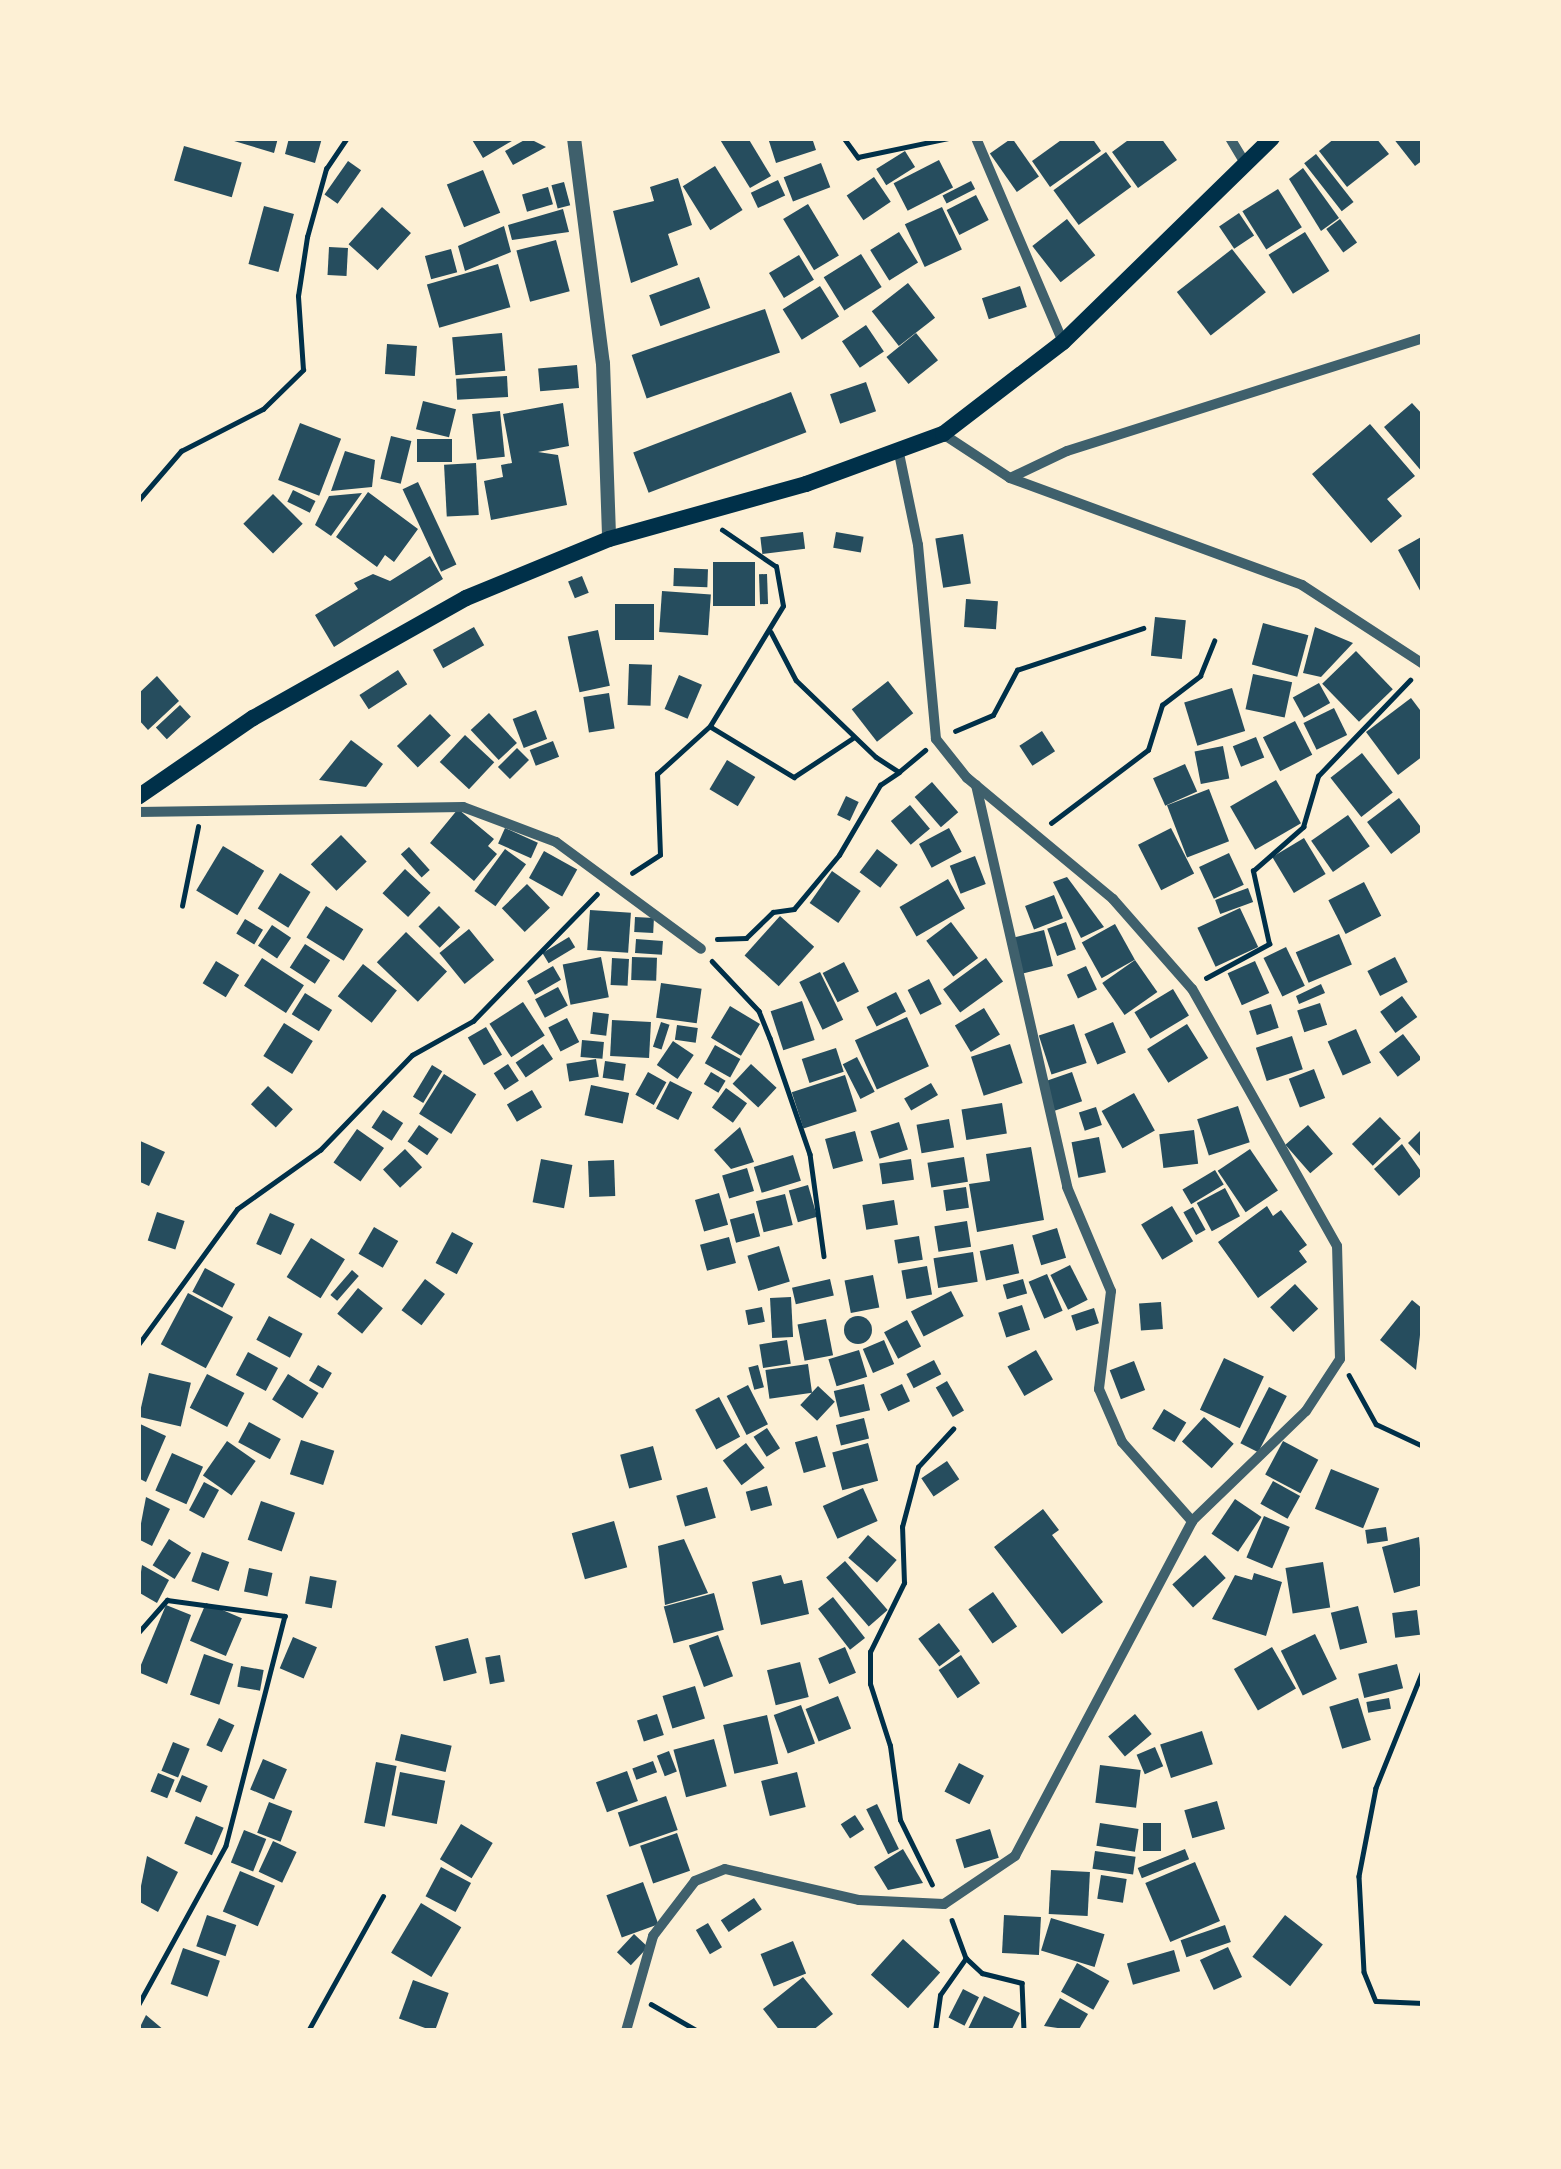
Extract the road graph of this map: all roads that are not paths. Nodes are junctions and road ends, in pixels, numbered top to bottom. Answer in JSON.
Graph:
{"nodes":[{"id":1,"x":574,"y":138,"type":"edge"},
{"id":2,"x":976,"y":138,"type":"edge"},
{"id":3,"x":1230,"y":138,"type":"edge"},
{"id":4,"x":1272,"y":138,"type":"edge"},
{"id":5,"x":1245,"y":163,"type":"junction"},
{"id":6,"x":1423,"y":338,"type":"edge"},
{"id":7,"x":1063,"y":342,"type":"junction"},
{"id":8,"x":943,"y":434,"type":"junction"},
{"id":9,"x":899,"y":453,"type":"junction"},
{"id":10,"x":1010,"y":478,"type":"junction"},
{"id":11,"x":610,"y":539,"type":"junction"},
{"id":12,"x":1423,"y":666,"type":"edge"},
{"id":13,"x":975,"y":782,"type":"junction"},
{"id":14,"x":138,"y":797,"type":"edge"},
{"id":15,"x":138,"y":812,"type":"edge"},
{"id":16,"x":700,"y":950,"type":"road end"},
{"id":17,"x":1192,"y":1521,"type":"junction"},
{"id":18,"x":626,"y":2031,"type":"edge"}],
"edges":[{"from":1,"to":11,"type":"street"},
{"from":2,"to":7,"type":"street"},
{"from":3,"to":5,"type":"street"},
{"from":4,"to":5,"type":"main road"},
{"from":5,"to":7,"type":"main road"},
{"from":6,"to":10,"type":"street"},
{"from":7,"to":8,"type":"main road"},
{"from":8,"to":9,"type":"main road"},
{"from":8,"to":10,"type":"street"},
{"from":9,"to":11,"type":"main road"},
{"from":9,"to":13,"type":"street"},
{"from":10,"to":12,"type":"street"},
{"from":11,"to":14,"type":"main road"},
{"from":13,"to":17,"type":"street"},
{"from":13,"to":17,"type":"street"},
{"from":15,"to":16,"type":"street"},
{"from":17,"to":18,"type":"street"}]}
